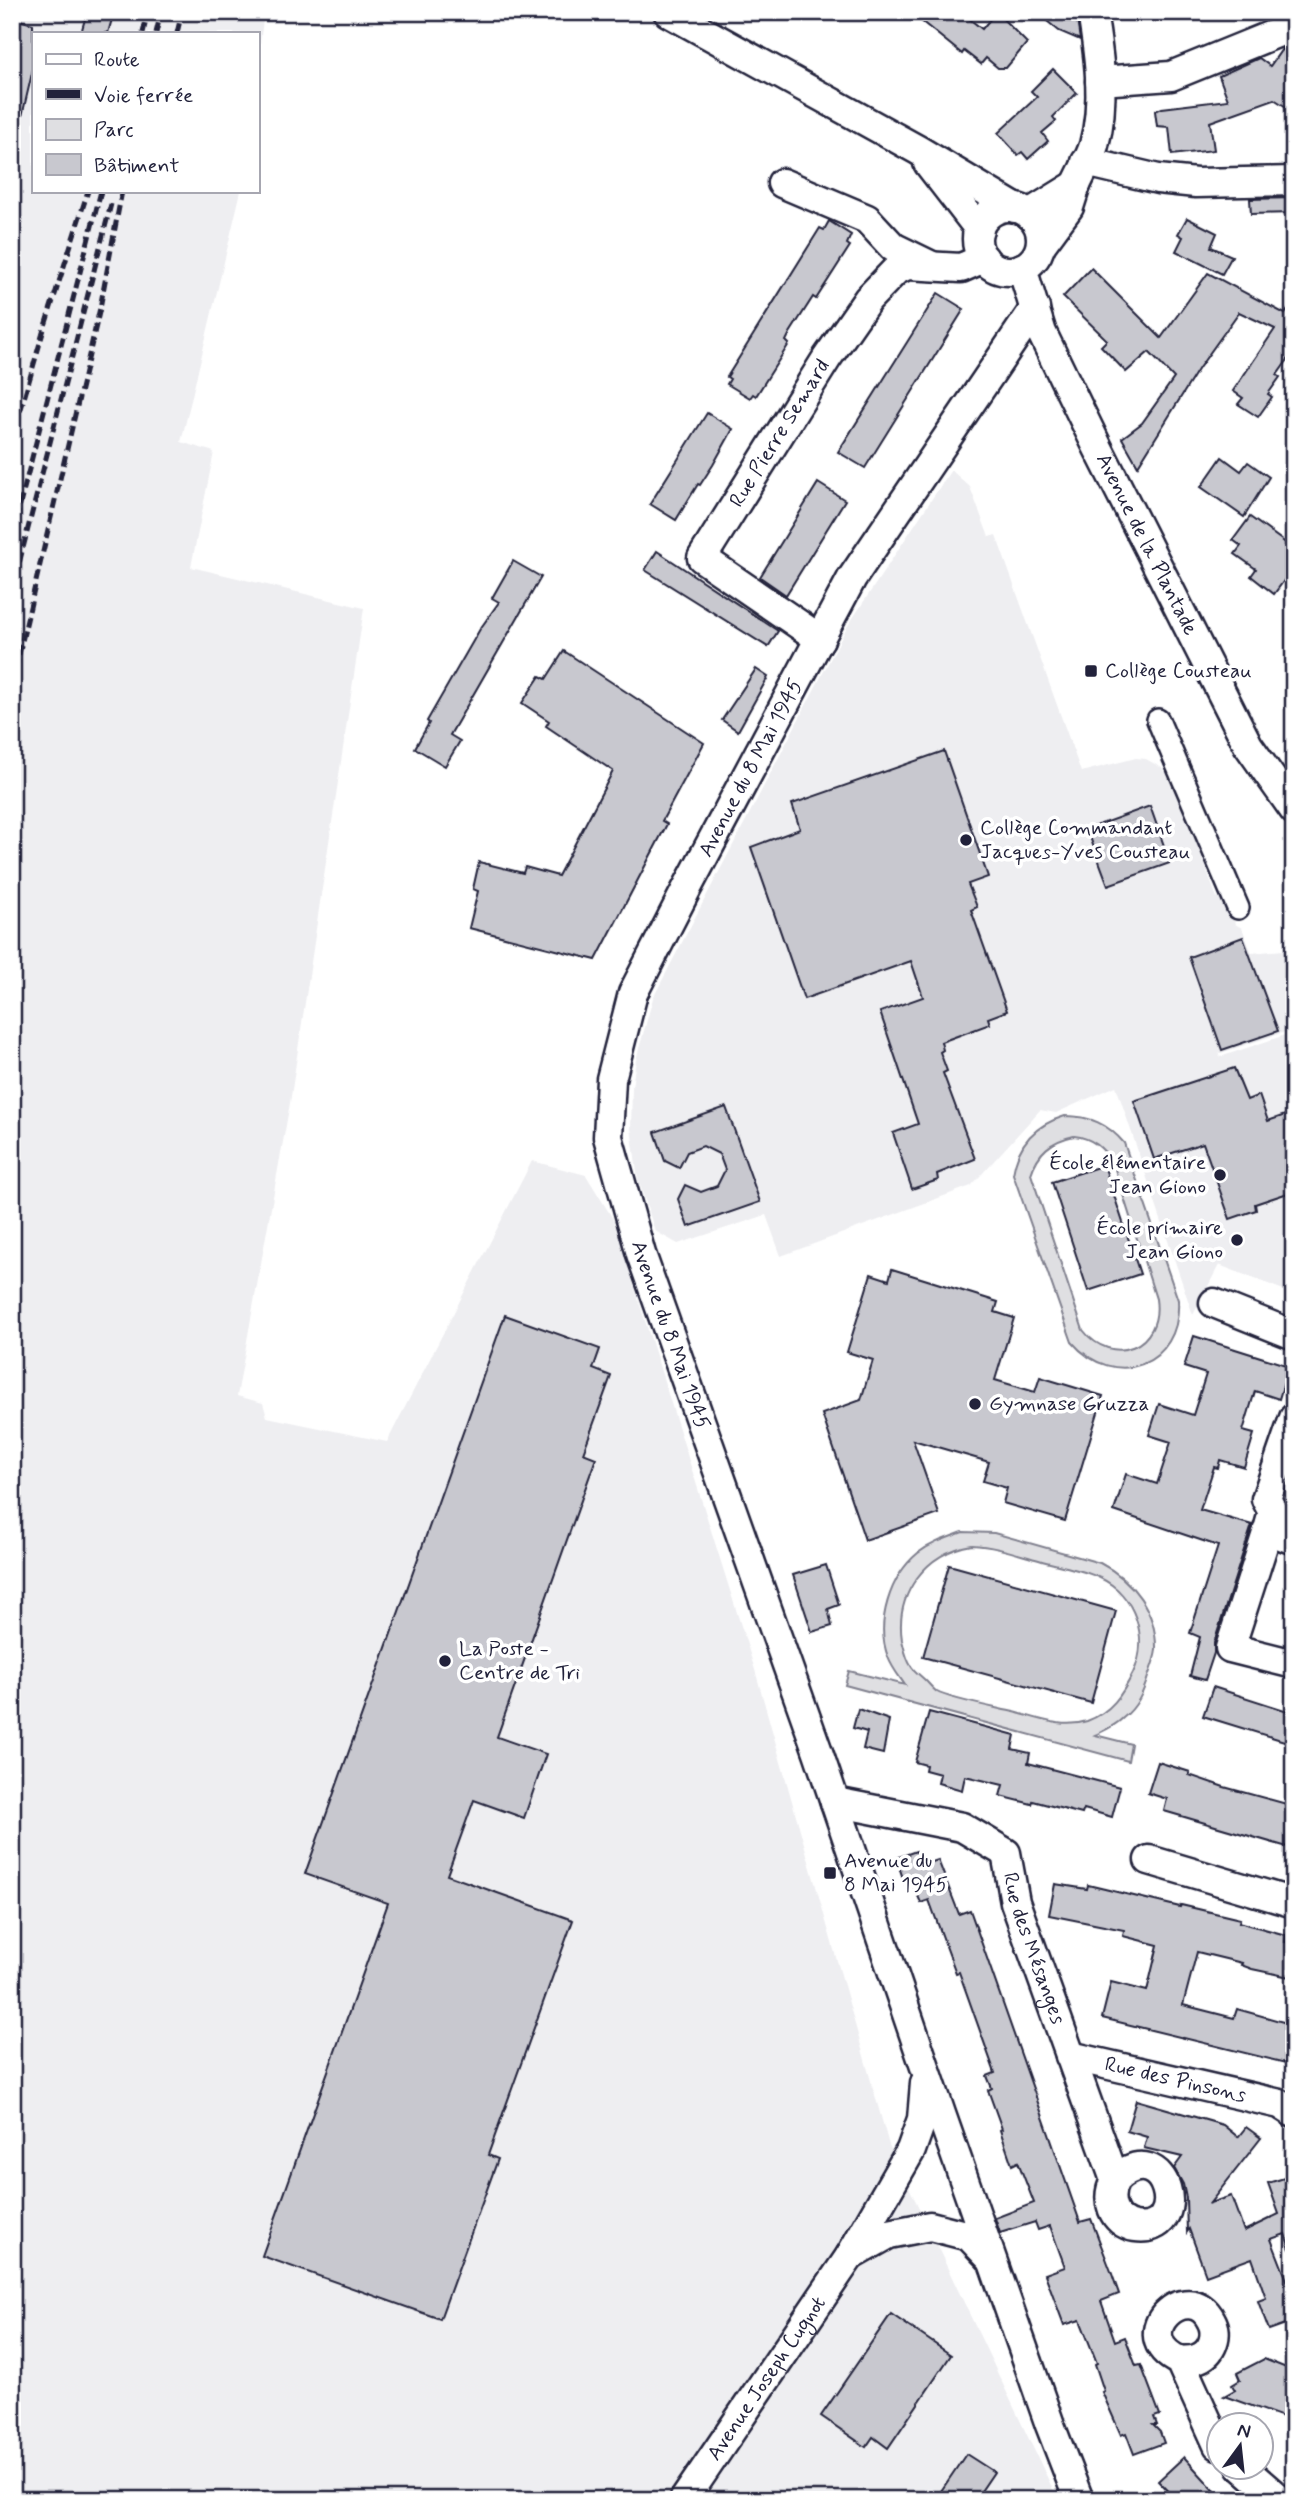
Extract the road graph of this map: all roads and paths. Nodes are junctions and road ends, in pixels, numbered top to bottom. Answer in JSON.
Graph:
{"nodes":[{"id":1,"x":668,"y":12,"type":"edge"},
{"id":2,"x":1092,"y":12,"type":"edge"},
{"id":3,"x":1294,"y":26,"type":"edge"},
{"id":4,"x":1099,"y":67,"type":"junction"},
{"id":5,"x":918,"y":150,"type":"junction"},
{"id":6,"x":1081,"y":174,"type":"junction"},
{"id":7,"x":1294,"y":181,"type":"edge"},
{"id":8,"x":782,"y":183,"type":"dead end"},
{"id":9,"x":1022,"y":211,"type":"junction"},
{"id":10,"x":979,"y":229,"type":"junction"},
{"id":11,"x":1041,"y":245,"type":"junction"},
{"id":12,"x":984,"y":258,"type":"junction"},
{"id":13,"x":930,"y":265,"type":"junction"},
{"id":14,"x":1022,"y":268,"type":"junction"},
{"id":15,"x":1035,"y":308,"type":"junction"},
{"id":16,"x":820,"y":639,"type":"junction"},
{"id":17,"x":1158,"y":720,"type":"dead end"},
{"id":18,"x":1294,"y":810,"type":"edge"},
{"id":19,"x":1238,"y":908,"type":"dead end"},
{"id":20,"x":1214,"y":1303,"type":"dead end"},
{"id":21,"x":1294,"y":1335,"type":"edge"},
{"id":22,"x":1294,"y":1418,"type":"edge"},
{"id":23,"x":1268,"y":1530,"type":"junction"},
{"id":24,"x":1294,"y":1540,"type":"edge"},
{"id":25,"x":1294,"y":1664,"type":"edge"},
{"id":26,"x":835,"y":1802,"type":"junction"},
{"id":27,"x":1149,"y":1860,"type":"dead end"},
{"id":28,"x":1294,"y":1903,"type":"edge"},
{"id":29,"x":1070,"y":2056,"type":"junction"},
{"id":30,"x":926,"y":2070,"type":"junction"},
{"id":31,"x":1289,"y":2108,"type":"edge"},
{"id":32,"x":1115,"y":2180,"type":"dead end"},
{"id":33,"x":850,"y":2256,"type":"junction"},
{"id":34,"x":992,"y":2259,"type":"junction"},
{"id":35,"x":1180,"y":2361,"type":"dead end"},
{"id":36,"x":1204,"y":2413,"type":"edge"},
{"id":37,"x":1257,"y":2480,"type":"edge"},
{"id":38,"x":1294,"y":2484,"type":"edge"},
{"id":39,"x":684,"y":2500,"type":"edge"},
{"id":40,"x":1079,"y":2500,"type":"edge"},
{"id":41,"x":1280,"y":2500,"type":"edge"},
{"id":42,"x":1288,"y":2500,"type":"edge"}],
"edges":[{"from":1,"to":5,"type":"street"},
{"from":2,"to":4,"type":"street"},
{"from":3,"to":4,"type":"street"},
{"from":4,"to":6,"type":"street"},
{"from":5,"to":9,"type":"street"},
{"from":5,"to":10,"type":"street"},
{"from":6,"to":7,"type":"street"},
{"from":6,"to":9,"type":"street"},
{"from":6,"to":11,"type":"street"},
{"from":8,"to":13,"type":"street"},
{"from":9,"to":10,"type":"street"},
{"from":9,"to":11,"type":"street"},
{"from":10,"to":12,"type":"street"},
{"from":11,"to":14,"type":"street"},
{"from":12,"to":13,"type":"street","name":"Rue Pierre Semard"},
{"from":12,"to":14,"type":"street"},
{"from":13,"to":16,"type":"street","name":"Rue Pierre Semard"},
{"from":14,"to":15,"type":"street","name":"Avenue de la Plantade"},
{"from":15,"to":16,"type":"street","name":"Avenue du 8 Mai 1945"},
{"from":15,"to":18,"type":"street","name":"Avenue de la Plantade"},
{"from":16,"to":26,"type":"street","name":"Avenue du 8 Mai 1945"},
{"from":17,"to":19,"type":"street"},
{"from":20,"to":21,"type":"street"},
{"from":22,"to":23,"type":"street"},
{"from":23,"to":24,"type":"street"},
{"from":23,"to":25,"type":"street"},
{"from":26,"to":29,"type":"street","name":"Rue des Mésanges"},
{"from":26,"to":30,"type":"street","name":"Avenue du 8 Mai 1945"},
{"from":27,"to":28,"type":"street"},
{"from":29,"to":31,"type":"street","name":"Rue des Pinsons"},
{"from":29,"to":32,"type":"street","name":"Rue des Mésanges"},
{"from":30,"to":33,"type":"street","name":"Avenue Joseph Cugnot"},
{"from":30,"to":34,"type":"street","name":"Avenue du 8 Mai 1945"},
{"from":33,"to":34,"type":"street","name":"Avenue Joseph Cugnot"},
{"from":33,"to":39,"type":"street","name":"Avenue Joseph Cugnot"},
{"from":34,"to":40,"type":"street","name":"Avenue du 8 Mai 1945"},
{"from":35,"to":36,"type":"street"},
{"from":37,"to":41,"type":"street"},
{"from":38,"to":42,"type":"street"}]}
